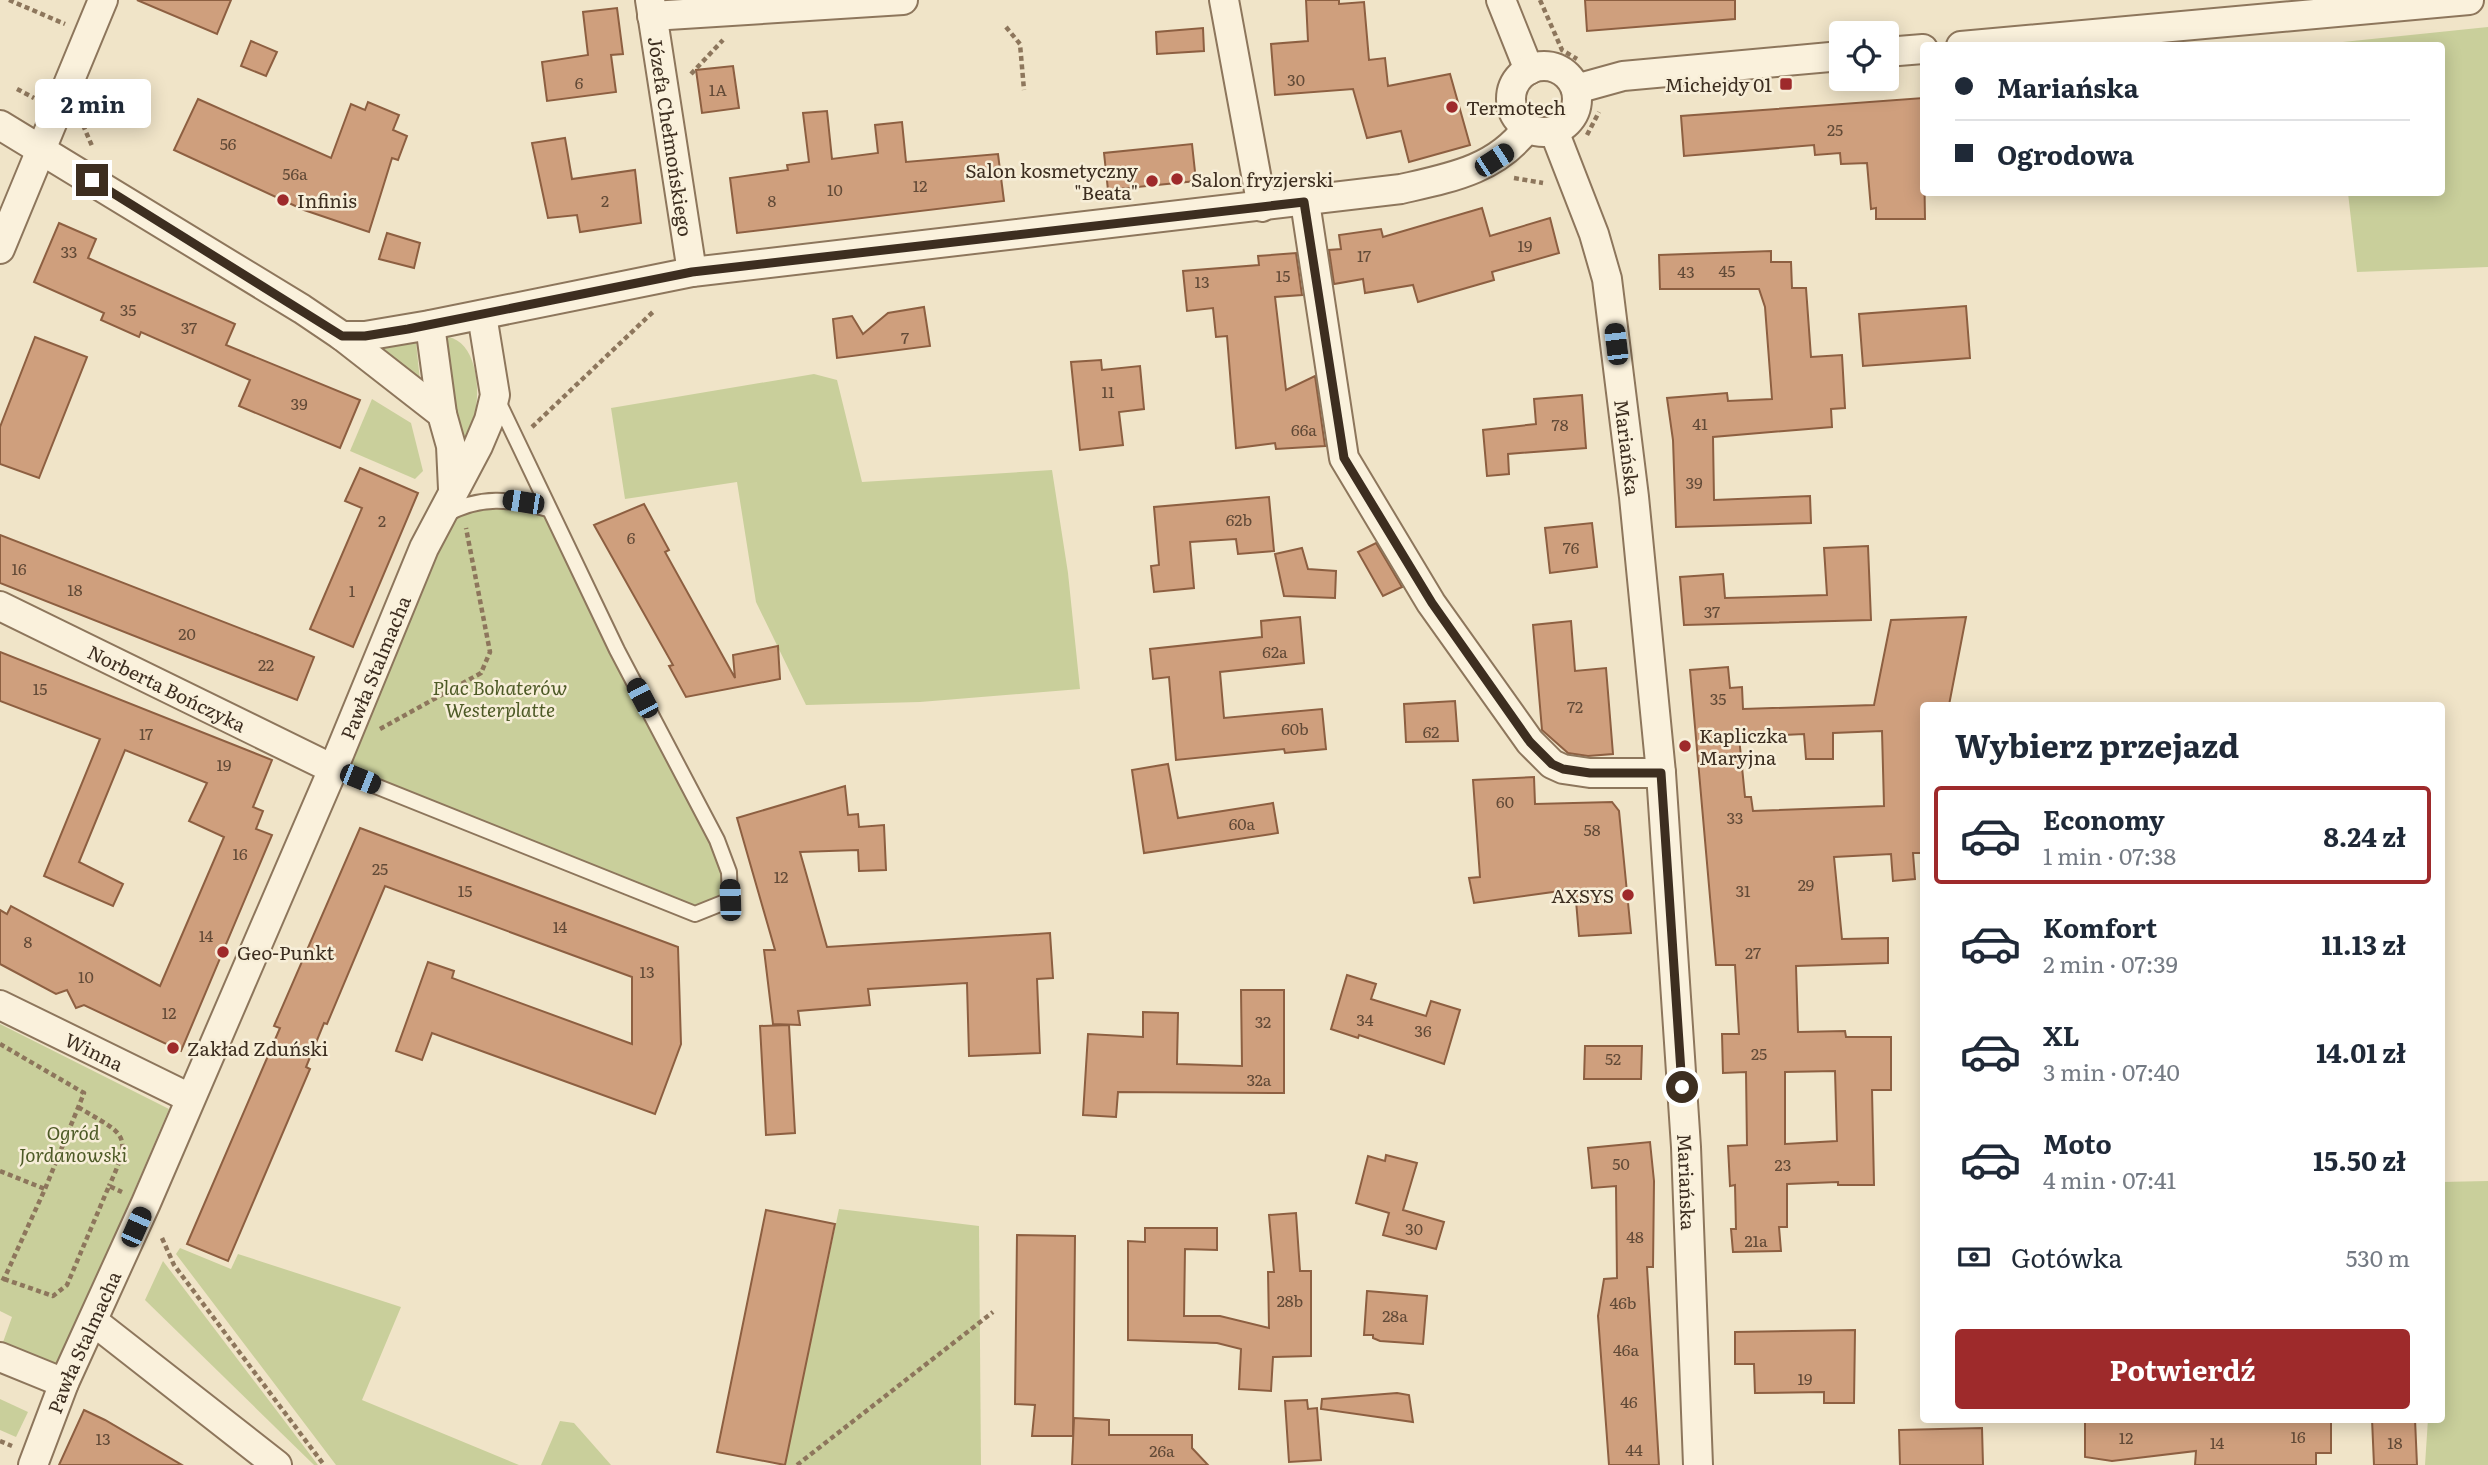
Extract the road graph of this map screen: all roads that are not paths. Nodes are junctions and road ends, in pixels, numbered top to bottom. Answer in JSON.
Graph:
{"nodes":[{"id":1,"x":103,"y":0,"type":"edge"},
{"id":2,"x":903,"y":0,"type":"edge"},
{"id":3,"x":1224,"y":0,"type":"edge"},
{"id":4,"x":1500,"y":0,"type":"edge"},
{"id":5,"x":2469,"y":0,"type":"edge"},
{"id":6,"x":794,"y":3,"type":"edge"},
{"id":7,"x":651,"y":8,"type":"edge"},
{"id":8,"x":2005,"y":42,"type":"edge"},
{"id":9,"x":1920,"y":49,"type":"edge"},
{"id":10,"x":1899,"y":51,"type":"edge"},
{"id":11,"x":1829,"y":57,"type":"edge"},
{"id":12,"x":1529,"y":70,"type":"junction"},
{"id":13,"x":1579,"y":75,"type":"junction"},
{"id":14,"x":0,"y":125,"type":"edge"},
{"id":15,"x":1541,"y":130,"type":"junction"},
{"id":16,"x":42,"y":150,"type":"junction"},
{"id":17,"x":1304,"y":202,"type":"junction"},
{"id":18,"x":1262,"y":207,"type":"junction"},
{"id":19,"x":0,"y":249,"type":"edge"},
{"id":20,"x":692,"y":272,"type":"junction"},
{"id":21,"x":482,"y":315,"type":"junction"},
{"id":22,"x":430,"y":325,"type":"junction"},
{"id":23,"x":342,"y":336,"type":"junction"},
{"id":24,"x":495,"y":394,"type":"junction"},
{"id":25,"x":442,"y":414,"type":"junction"},
{"id":26,"x":453,"y":489,"type":"junction"},
{"id":27,"x":548,"y":509,"type":"junction"},
{"id":28,"x":436,"y":521,"type":"junction"},
{"id":29,"x":0,"y":606,"type":"edge"},
{"id":30,"x":333,"y":769,"type":"junction"},
{"id":31,"x":1661,"y":773,"type":"junction"},
{"id":32,"x":0,"y":1005,"type":"edge"},
{"id":33,"x":190,"y":1098,"type":"junction"},
{"id":34,"x":93,"y":1321,"type":"junction"},
{"id":35,"x":0,"y":1357,"type":"edge"},
{"id":36,"x":64,"y":1384,"type":"junction"},
{"id":37,"x":33,"y":1465,"type":"edge"},
{"id":38,"x":276,"y":1465,"type":"edge"},
{"id":39,"x":1698,"y":1465,"type":"edge"}],
"edges":[{"from":1,"to":16,"type":"street"},
{"from":2,"to":6,"type":"street"},
{"from":3,"to":18,"type":"street"},
{"from":4,"to":12,"type":"street"},
{"from":5,"to":8,"type":"street"},
{"from":6,"to":7,"type":"street"},
{"from":7,"to":20,"type":"street","name":"Józefa Chełmońskiego"},
{"from":9,"to":10,"type":"street"},
{"from":11,"to":13,"type":"street"},
{"from":12,"to":13,"type":"street"},
{"from":12,"to":15,"type":"street"},
{"from":13,"to":15,"type":"street"},
{"from":14,"to":16,"type":"street"},
{"from":15,"to":17,"type":"street"},
{"from":15,"to":31,"type":"street","name":"Mariańska"},
{"from":16,"to":19,"type":"street"},
{"from":16,"to":23,"type":"street"},
{"from":17,"to":18,"type":"street"},
{"from":17,"to":31,"type":"street"},
{"from":18,"to":20,"type":"street"},
{"from":20,"to":21,"type":"street"},
{"from":21,"to":22,"type":"street"},
{"from":21,"to":24,"type":"street","name":"Pawła Stalmacha"},
{"from":22,"to":23,"type":"street"},
{"from":22,"to":25,"type":"street"},
{"from":23,"to":25,"type":"street"},
{"from":24,"to":26,"type":"street","name":"Pawła Stalmacha"},
{"from":24,"to":27,"type":"lane"},
{"from":25,"to":26,"type":"street"},
{"from":26,"to":28,"type":"street","name":"Pawła Stalmacha"},
{"from":27,"to":28,"type":"lane"},
{"from":27,"to":30,"type":"lane"},
{"from":28,"to":30,"type":"street","name":"Pawła Stalmacha"},
{"from":29,"to":30,"type":"street","name":"Norberta Bończyka"},
{"from":30,"to":33,"type":"street","name":"Pawła Stalmacha"},
{"from":31,"to":39,"type":"street","name":"Mariańska"},
{"from":32,"to":33,"type":"street","name":"Winna"},
{"from":33,"to":34,"type":"street","name":"Pawła Stalmacha"},
{"from":34,"to":36,"type":"street","name":"Pawła Stalmacha"},
{"from":34,"to":38,"type":"street"},
{"from":35,"to":36,"type":"street"},
{"from":36,"to":37,"type":"street","name":"Pawła Stalmacha"}]}
